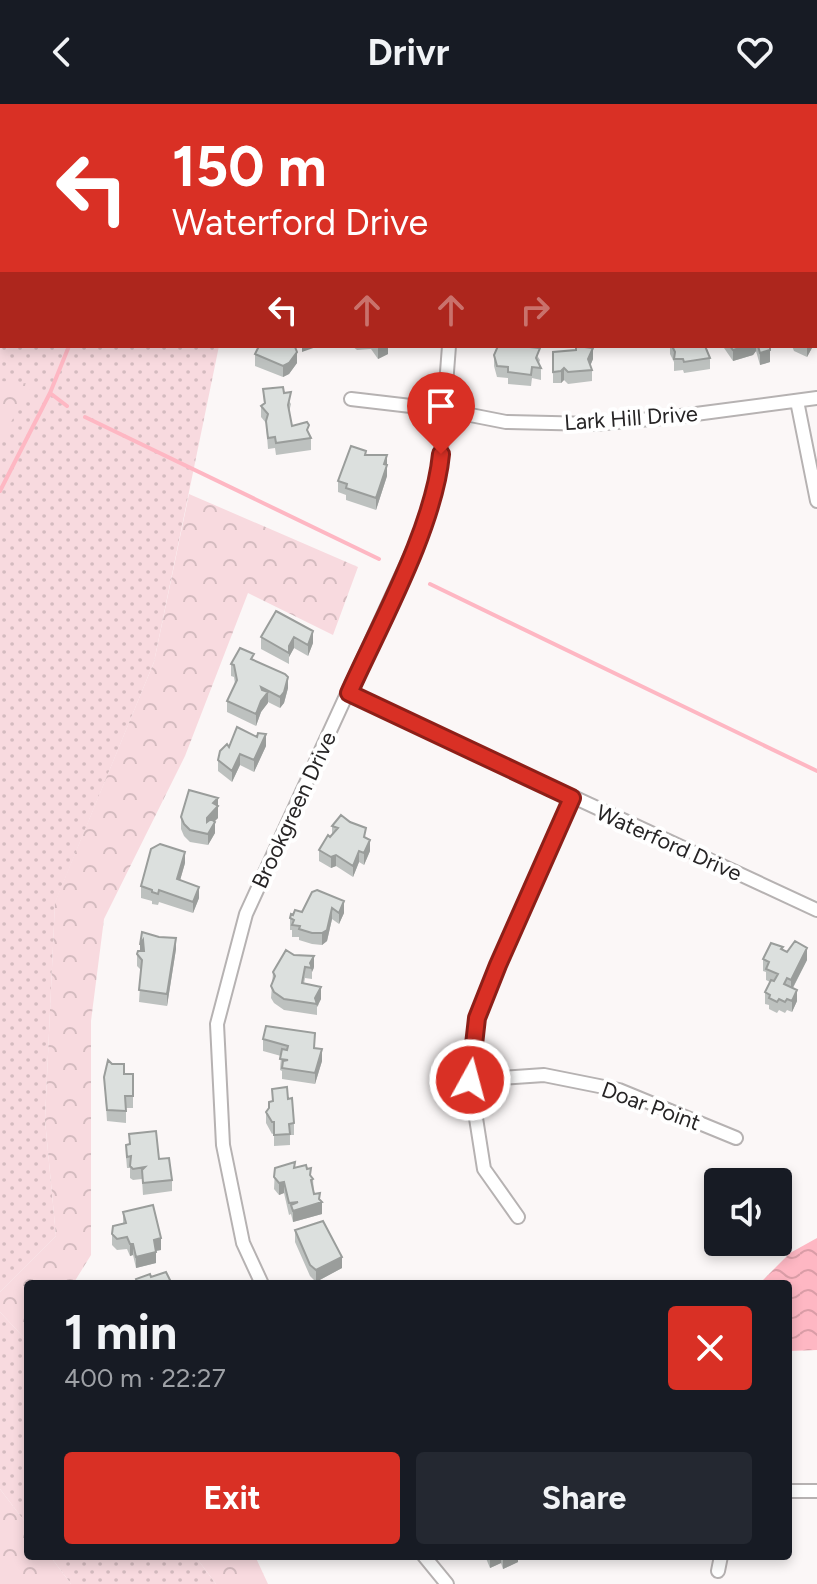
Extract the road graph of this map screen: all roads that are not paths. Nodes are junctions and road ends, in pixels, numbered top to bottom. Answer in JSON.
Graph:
{"nodes":[{"id":1,"x":449,"y":348,"type":"edge"},
{"id":2,"x":817,"y":398,"type":"edge"},
{"id":3,"x":351,"y":399,"type":"dead end"},
{"id":4,"x":797,"y":401,"type":"junction"},
{"id":5,"x":445,"y":410,"type":"junction"},
{"id":6,"x":817,"y":501,"type":"edge"},
{"id":7,"x":349,"y":693,"type":"junction"},
{"id":8,"x":572,"y":798,"type":"junction"},
{"id":9,"x":817,"y":910,"type":"edge"},
{"id":10,"x":470,"y":1080,"type":"junction"},
{"id":11,"x":736,"y":1138,"type":"dead end"},
{"id":12,"x":518,"y":1217,"type":"dead end"},
{"id":13,"x":260,"y":1280,"type":"edge"},
{"id":14,"x":792,"y":1491,"type":"edge"},
{"id":15,"x":817,"y":1491,"type":"edge"},
{"id":16,"x":427,"y":1560,"type":"edge"},
{"id":17,"x":720,"y":1560,"type":"edge"},
{"id":18,"x":718,"y":1571,"type":"dead end"},
{"id":19,"x":447,"y":1584,"type":"edge"}],
"edges":[{"from":1,"to":5,"type":"street","name":"Brookgreen Drive"},
{"from":2,"to":4,"type":"street","name":"Lark Hill Drive"},
{"from":3,"to":5,"type":"street","name":"Lark Hill Drive"},
{"from":4,"to":5,"type":"street","name":"Lark Hill Drive"},
{"from":4,"to":6,"type":"street"},
{"from":5,"to":7,"type":"street","name":"Brookgreen Drive"},
{"from":7,"to":8,"type":"street","name":"Waterford Drive"},
{"from":7,"to":13,"type":"street","name":"Brookgreen Drive"},
{"from":8,"to":9,"type":"street","name":"Waterford Drive"},
{"from":8,"to":10,"type":"street"},
{"from":10,"to":11,"type":"street","name":"Doar Point"},
{"from":10,"to":12,"type":"street"},
{"from":14,"to":15,"type":"street"},
{"from":16,"to":19,"type":"street"},
{"from":17,"to":18,"type":"street"}]}
